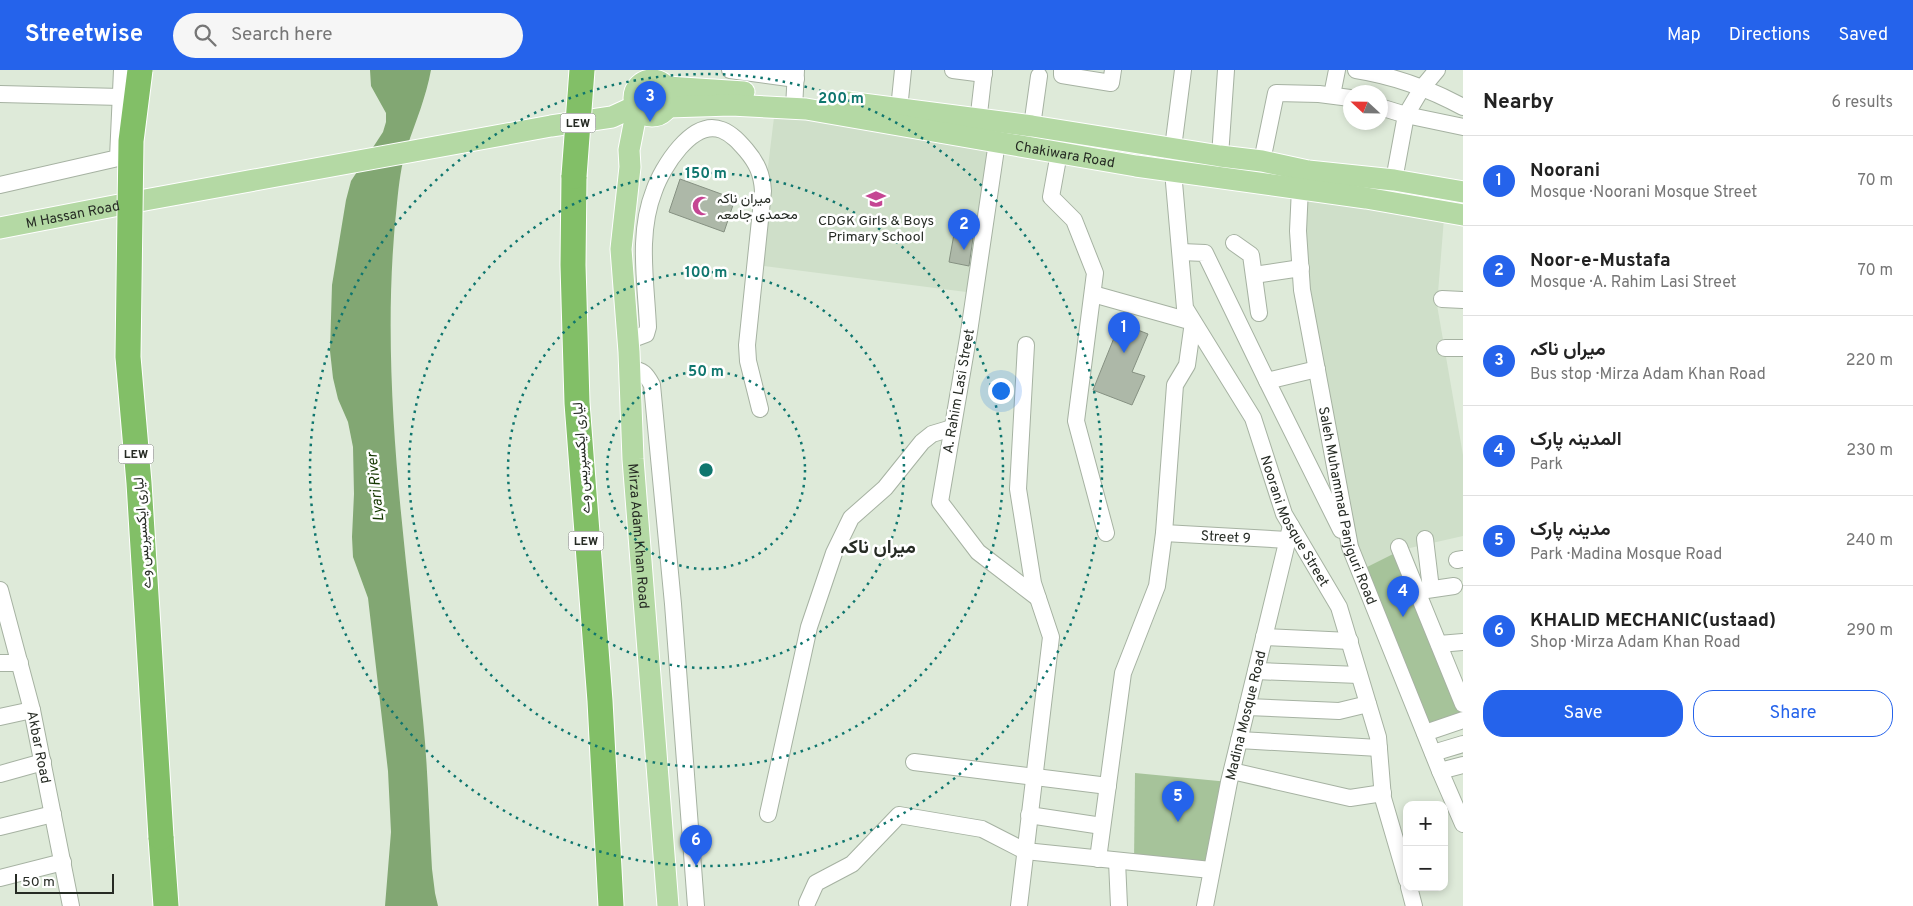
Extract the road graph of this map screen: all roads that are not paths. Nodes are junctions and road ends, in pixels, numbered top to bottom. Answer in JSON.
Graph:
{"nodes":[{"id":1,"x":122,"y":70,"type":"edge"},
{"id":2,"x":140,"y":70,"type":"edge"},
{"id":3,"x":582,"y":70,"type":"edge"},
{"id":4,"x":730,"y":70,"type":"edge"},
{"id":5,"x":903,"y":70,"type":"edge"},
{"id":6,"x":953,"y":70,"type":"edge"},
{"id":7,"x":958,"y":70,"type":"edge"},
{"id":8,"x":1062,"y":70,"type":"edge"},
{"id":9,"x":1113,"y":70,"type":"edge"},
{"id":10,"x":1183,"y":70,"type":"edge"},
{"id":11,"x":1226,"y":70,"type":"edge"},
{"id":12,"x":1336,"y":70,"type":"edge"},
{"id":13,"x":1356,"y":70,"type":"edge"},
{"id":14,"x":1437,"y":70,"type":"edge"},
{"id":15,"x":984,"y":72,"type":"edge"},
{"id":16,"x":1039,"y":76,"type":"dead end"},
{"id":17,"x":639,"y":77,"type":"edge"},
{"id":18,"x":795,"y":88,"type":"edge"},
{"id":19,"x":1422,"y":88,"type":"junction"},
{"id":20,"x":0,"y":94,"type":"edge"},
{"id":21,"x":1332,"y":95,"type":"junction"},
{"id":22,"x":121,"y":97,"type":"junction"},
{"id":23,"x":1343,"y":97,"type":"edge"},
{"id":24,"x":665,"y":103,"type":"junction"},
{"id":25,"x":1463,"y":107,"type":"edge"},
{"id":26,"x":637,"y":108,"type":"junction"},
{"id":27,"x":1388,"y":109,"type":"edge"},
{"id":28,"x":1406,"y":115,"type":"junction"},
{"id":29,"x":898,"y":116,"type":"junction"},
{"id":30,"x":1032,"y":126,"type":"junction"},
{"id":31,"x":1463,"y":127,"type":"edge"},
{"id":32,"x":978,"y":128,"type":"junction"},
{"id":33,"x":997,"y":142,"type":"junction"},
{"id":34,"x":1173,"y":148,"type":"junction"},
{"id":35,"x":1059,"y":153,"type":"junction"},
{"id":36,"x":1220,"y":156,"type":"junction"},
{"id":37,"x":1262,"y":161,"type":"junction"},
{"id":38,"x":630,"y":167,"type":"junction"},
{"id":39,"x":1173,"y":171,"type":"junction"},
{"id":40,"x":1301,"y":179,"type":"junction"},
{"id":41,"x":1394,"y":180,"type":"junction"},
{"id":42,"x":0,"y":185,"type":"edge"},
{"id":43,"x":1463,"y":192,"type":"edge"},
{"id":44,"x":1463,"y":215,"type":"edge"},
{"id":45,"x":0,"y":228,"type":"edge"},
{"id":46,"x":1234,"y":243,"type":"dead end"},
{"id":47,"x":1181,"y":252,"type":"junction"},
{"id":48,"x":1301,"y":268,"type":"junction"},
{"id":49,"x":1254,"y":275,"type":"junction"},
{"id":50,"x":1092,"y":294,"type":"junction"},
{"id":51,"x":1442,"y":299,"type":"dead end"},
{"id":52,"x":1463,"y":300,"type":"edge"},
{"id":53,"x":1259,"y":313,"type":"dead end"},
{"id":54,"x":1193,"y":322,"type":"junction"},
{"id":55,"x":628,"y":337,"type":"junction"},
{"id":56,"x":1026,"y":345,"type":"dead end"},
{"id":57,"x":1444,"y":348,"type":"dead end"},
{"id":58,"x":1463,"y":348,"type":"edge"},
{"id":59,"x":630,"y":369,"type":"junction"},
{"id":60,"x":1317,"y":369,"type":"junction"},
{"id":61,"x":1267,"y":381,"type":"junction"},
{"id":62,"x":760,"y":409,"type":"dead end"},
{"id":63,"x":952,"y":428,"type":"junction"},
{"id":64,"x":1106,"y":533,"type":"dead end"},
{"id":65,"x":1164,"y":533,"type":"junction"},
{"id":66,"x":1289,"y":533,"type":"junction"},
{"id":67,"x":1425,"y":539,"type":"dead end"},
{"id":68,"x":1399,"y":547,"type":"dead end"},
{"id":69,"x":1350,"y":548,"type":"junction"},
{"id":70,"x":1454,"y":586,"type":"dead end"},
{"id":71,"x":0,"y":590,"type":"edge"},
{"id":72,"x":1424,"y":590,"type":"junction"},
{"id":73,"x":1038,"y":598,"type":"junction"},
{"id":74,"x":4,"y":618,"type":"edge"},
{"id":75,"x":1264,"y":638,"type":"junction"},
{"id":76,"x":1350,"y":641,"type":"junction"},
{"id":77,"x":1463,"y":642,"type":"edge"},
{"id":78,"x":1439,"y":644,"type":"junction"},
{"id":79,"x":0,"y":663,"type":"edge"},
{"id":80,"x":20,"y":663,"type":"junction"},
{"id":81,"x":1256,"y":671,"type":"junction"},
{"id":82,"x":1359,"y":675,"type":"junction"},
{"id":83,"x":1368,"y":704,"type":"junction"},
{"id":84,"x":1463,"y":704,"type":"edge"},
{"id":85,"x":1247,"y":707,"type":"junction"},
{"id":86,"x":32,"y":710,"type":"junction"},
{"id":87,"x":0,"y":717,"type":"edge"},
{"id":88,"x":1463,"y":720,"type":"edge"},
{"id":89,"x":1425,"y":733,"type":"junction"},
{"id":90,"x":1239,"y":740,"type":"junction"},
{"id":91,"x":1463,"y":744,"type":"edge"},
{"id":92,"x":1379,"y":748,"type":"junction"},
{"id":93,"x":1432,"y":753,"type":"junction"},
{"id":94,"x":43,"y":762,"type":"junction"},
{"id":95,"x":914,"y":762,"type":"dead end"},
{"id":96,"x":1463,"y":765,"type":"edge"},
{"id":97,"x":1232,"y":770,"type":"junction"},
{"id":98,"x":1440,"y":771,"type":"junction"},
{"id":99,"x":0,"y":774,"type":"edge"},
{"id":100,"x":1034,"y":775,"type":"junction"},
{"id":101,"x":1108,"y":786,"type":"junction"},
{"id":102,"x":1383,"y":794,"type":"junction"},
{"id":103,"x":53,"y":814,"type":"junction"},
{"id":104,"x":768,"y":814,"type":"dead end"},
{"id":105,"x":1029,"y":815,"type":"junction"},
{"id":106,"x":1463,"y":824,"type":"edge"},
{"id":107,"x":1102,"y":826,"type":"junction"},
{"id":108,"x":0,"y":827,"type":"edge"},
{"id":109,"x":1025,"y":851,"type":"junction"},
{"id":110,"x":1098,"y":859,"type":"junction"},
{"id":111,"x":1117,"y":860,"type":"junction"},
{"id":112,"x":63,"y":862,"type":"junction"},
{"id":113,"x":1403,"y":866,"type":"edge"},
{"id":114,"x":1212,"y":870,"type":"junction"},
{"id":115,"x":0,"y":878,"type":"edge"},
{"id":116,"x":1410,"y":891,"type":"edge"},
{"id":117,"x":809,"y":905,"type":"edge"},
{"id":118,"x":72,"y":906,"type":"edge"},
{"id":119,"x":166,"y":906,"type":"edge"},
{"id":120,"x":612,"y":906,"type":"edge"},
{"id":121,"x":668,"y":906,"type":"edge"},
{"id":122,"x":696,"y":906,"type":"edge"},
{"id":123,"x":1019,"y":906,"type":"edge"},
{"id":124,"x":1119,"y":906,"type":"edge"},
{"id":125,"x":1205,"y":906,"type":"edge"},
{"id":126,"x":1414,"y":906,"type":"edge"}],
"edges":[{"from":1,"to":22,"type":"street"},
{"from":2,"to":119,"type":"highway","name":"لیاری ایکسپریس وے","number":"LEW","bridge":true},
{"from":3,"to":120,"type":"highway","name":"لیاری ایکسپریس وے","number":"LEW","bridge":true},
{"from":4,"to":18,"type":"street"},
{"from":5,"to":29,"type":"street"},
{"from":6,"to":7,"type":"street"},
{"from":7,"to":15,"type":"street"},
{"from":8,"to":9,"type":"street"},
{"from":10,"to":34,"type":"street","name":"Noorani Mosque Street"},
{"from":11,"to":36,"type":"street"},
{"from":12,"to":21,"type":"street"},
{"from":13,"to":19,"type":"street"},
{"from":14,"to":19,"type":"street"},
{"from":15,"to":32,"type":"street"},
{"from":16,"to":30,"type":"street"},
{"from":17,"to":24,"type":"main road"},
{"from":17,"to":26,"type":"main road"},
{"from":18,"to":24,"type":"main road","name":"Chakiwara Road"},
{"from":18,"to":29,"type":"main road","name":"Chakiwara Road"},
{"from":19,"to":25,"type":"street"},
{"from":19,"to":28,"type":"street"},
{"from":20,"to":22,"type":"street"},
{"from":21,"to":23,"type":"street"},
{"from":21,"to":37,"type":"street"},
{"from":22,"to":42,"type":"street"},
{"from":24,"to":26,"type":"main road"},
{"from":24,"to":38,"type":"main road","name":"Mirza Adam Khan Road"},
{"from":26,"to":38,"type":"main road","name":"Mirza Adam Khan Road"},
{"from":26,"to":45,"type":"main road","name":"M Hassan Road"},
{"from":27,"to":28,"type":"street"},
{"from":28,"to":31,"type":"street"},
{"from":28,"to":41,"type":"street"},
{"from":29,"to":32,"type":"main road","name":"Chakiwara Road"},
{"from":30,"to":32,"type":"main road","name":"Chakiwara Road"},
{"from":30,"to":34,"type":"main road","name":"Chakiwara Road"},
{"from":32,"to":33,"type":"main road","name":"Chakiwara Road"},
{"from":33,"to":35,"type":"main road","name":"Chakiwara Road"},
{"from":33,"to":63,"type":"street","name":"A. Rahim Lasi Street"},
{"from":34,"to":36,"type":"main road","name":"Chakiwara Road"},
{"from":34,"to":39,"type":"street","name":"Noorani Mosque Street"},
{"from":35,"to":39,"type":"main road","name":"Chakiwara Road"},
{"from":35,"to":50,"type":"street"},
{"from":36,"to":37,"type":"main road","name":"Chakiwara Road"},
{"from":37,"to":40,"type":"main road","name":"Chakiwara Road"},
{"from":38,"to":55,"type":"main road","name":"Mirza Adam Khan Road"},
{"from":39,"to":40,"type":"main road","name":"Chakiwara Road"},
{"from":39,"to":47,"type":"street","name":"Noorani Mosque Street"},
{"from":40,"to":41,"type":"main road","name":"Chakiwara Road"},
{"from":40,"to":44,"type":"main road","name":"Chakiwara Road"},
{"from":40,"to":48,"type":"street","name":"Saleh Muhammad Panjguri Road"},
{"from":41,"to":43,"type":"main road","name":"Chakiwara Road"},
{"from":46,"to":49,"type":"street"},
{"from":47,"to":54,"type":"street","name":"Noorani Mosque Street"},
{"from":47,"to":61,"type":"street"},
{"from":48,"to":49,"type":"street"},
{"from":48,"to":60,"type":"street","name":"Saleh Muhammad Panjguri Road"},
{"from":49,"to":53,"type":"street"},
{"from":50,"to":54,"type":"street"},
{"from":50,"to":64,"type":"street"},
{"from":51,"to":52,"type":"street"},
{"from":54,"to":65,"type":"street"},
{"from":54,"to":66,"type":"street","name":"Noorani Mosque Street"},
{"from":55,"to":59,"type":"main road","name":"Mirza Adam Khan Road"},
{"from":55,"to":62,"type":"street"},
{"from":56,"to":73,"type":"street"},
{"from":57,"to":58,"type":"street"},
{"from":59,"to":121,"type":"main road","name":"Mirza Adam Khan Road"},
{"from":59,"to":122,"type":"street"},
{"from":60,"to":61,"type":"street"},
{"from":60,"to":69,"type":"street","name":"Saleh Muhammad Panjguri Road"},
{"from":61,"to":69,"type":"street"},
{"from":63,"to":73,"type":"street","name":"A. Rahim Lasi Street"},
{"from":63,"to":104,"type":"street"},
{"from":65,"to":66,"type":"street","name":"Street 9"},
{"from":65,"to":101,"type":"street"},
{"from":66,"to":75,"type":"street","name":"Madina Mosque Road"},
{"from":66,"to":76,"type":"street","name":"Noorani Mosque Street"},
{"from":67,"to":72,"type":"street"},
{"from":68,"to":72,"type":"street"},
{"from":69,"to":89,"type":"street","name":"Saleh Muhammad Panjguri Road"},
{"from":70,"to":72,"type":"street"},
{"from":71,"to":74,"type":"street","name":"Akbar Road"},
{"from":72,"to":78,"type":"street"},
{"from":73,"to":100,"type":"street"},
{"from":74,"to":80,"type":"street","name":"Akbar Road"},
{"from":75,"to":76,"type":"street"},
{"from":75,"to":81,"type":"street","name":"Madina Mosque Road"},
{"from":76,"to":82,"type":"street","name":"Noorani Mosque Street"},
{"from":77,"to":78,"type":"street"},
{"from":78,"to":84,"type":"street"},
{"from":79,"to":80,"type":"street"},
{"from":80,"to":86,"type":"street","name":"Akbar Road"},
{"from":81,"to":82,"type":"street"},
{"from":81,"to":85,"type":"street","name":"Madina Mosque Road"},
{"from":82,"to":83,"type":"street","name":"Noorani Mosque Street"},
{"from":83,"to":85,"type":"street"},
{"from":83,"to":92,"type":"street","name":"Noorani Mosque Street"},
{"from":85,"to":90,"type":"street","name":"Madina Mosque Road"},
{"from":86,"to":87,"type":"street"},
{"from":86,"to":94,"type":"street","name":"Akbar Road"},
{"from":88,"to":89,"type":"street"},
{"from":89,"to":93,"type":"street","name":"Saleh Muhammad Panjguri Road"},
{"from":90,"to":92,"type":"street"},
{"from":90,"to":97,"type":"street","name":"Madina Mosque Road"},
{"from":91,"to":93,"type":"street"},
{"from":92,"to":102,"type":"street","name":"Noorani Mosque Street"},
{"from":93,"to":98,"type":"street","name":"Saleh Muhammad Panjguri Road"},
{"from":94,"to":99,"type":"street"},
{"from":94,"to":103,"type":"street","name":"Akbar Road"},
{"from":95,"to":100,"type":"street"},
{"from":96,"to":98,"type":"street"},
{"from":97,"to":102,"type":"street"},
{"from":97,"to":114,"type":"street","name":"Madina Mosque Road"},
{"from":98,"to":106,"type":"street","name":"Saleh Muhammad Panjguri Road"},
{"from":100,"to":101,"type":"street"},
{"from":100,"to":105,"type":"street"},
{"from":101,"to":107,"type":"street"},
{"from":102,"to":113,"type":"street","name":"Noorani Mosque Street"},
{"from":103,"to":108,"type":"street"},
{"from":103,"to":112,"type":"street","name":"Akbar Road"},
{"from":105,"to":107,"type":"street"},
{"from":105,"to":109,"type":"street"},
{"from":107,"to":110,"type":"street"},
{"from":109,"to":110,"type":"street"},
{"from":109,"to":117,"type":"street"},
{"from":109,"to":123,"type":"street"},
{"from":110,"to":111,"type":"street"},
{"from":111,"to":114,"type":"street"},
{"from":111,"to":124,"type":"street"},
{"from":112,"to":115,"type":"street"},
{"from":112,"to":118,"type":"street","name":"Akbar Road"},
{"from":114,"to":125,"type":"street","name":"Madina Mosque Road"},
{"from":116,"to":126,"type":"street"}]}
